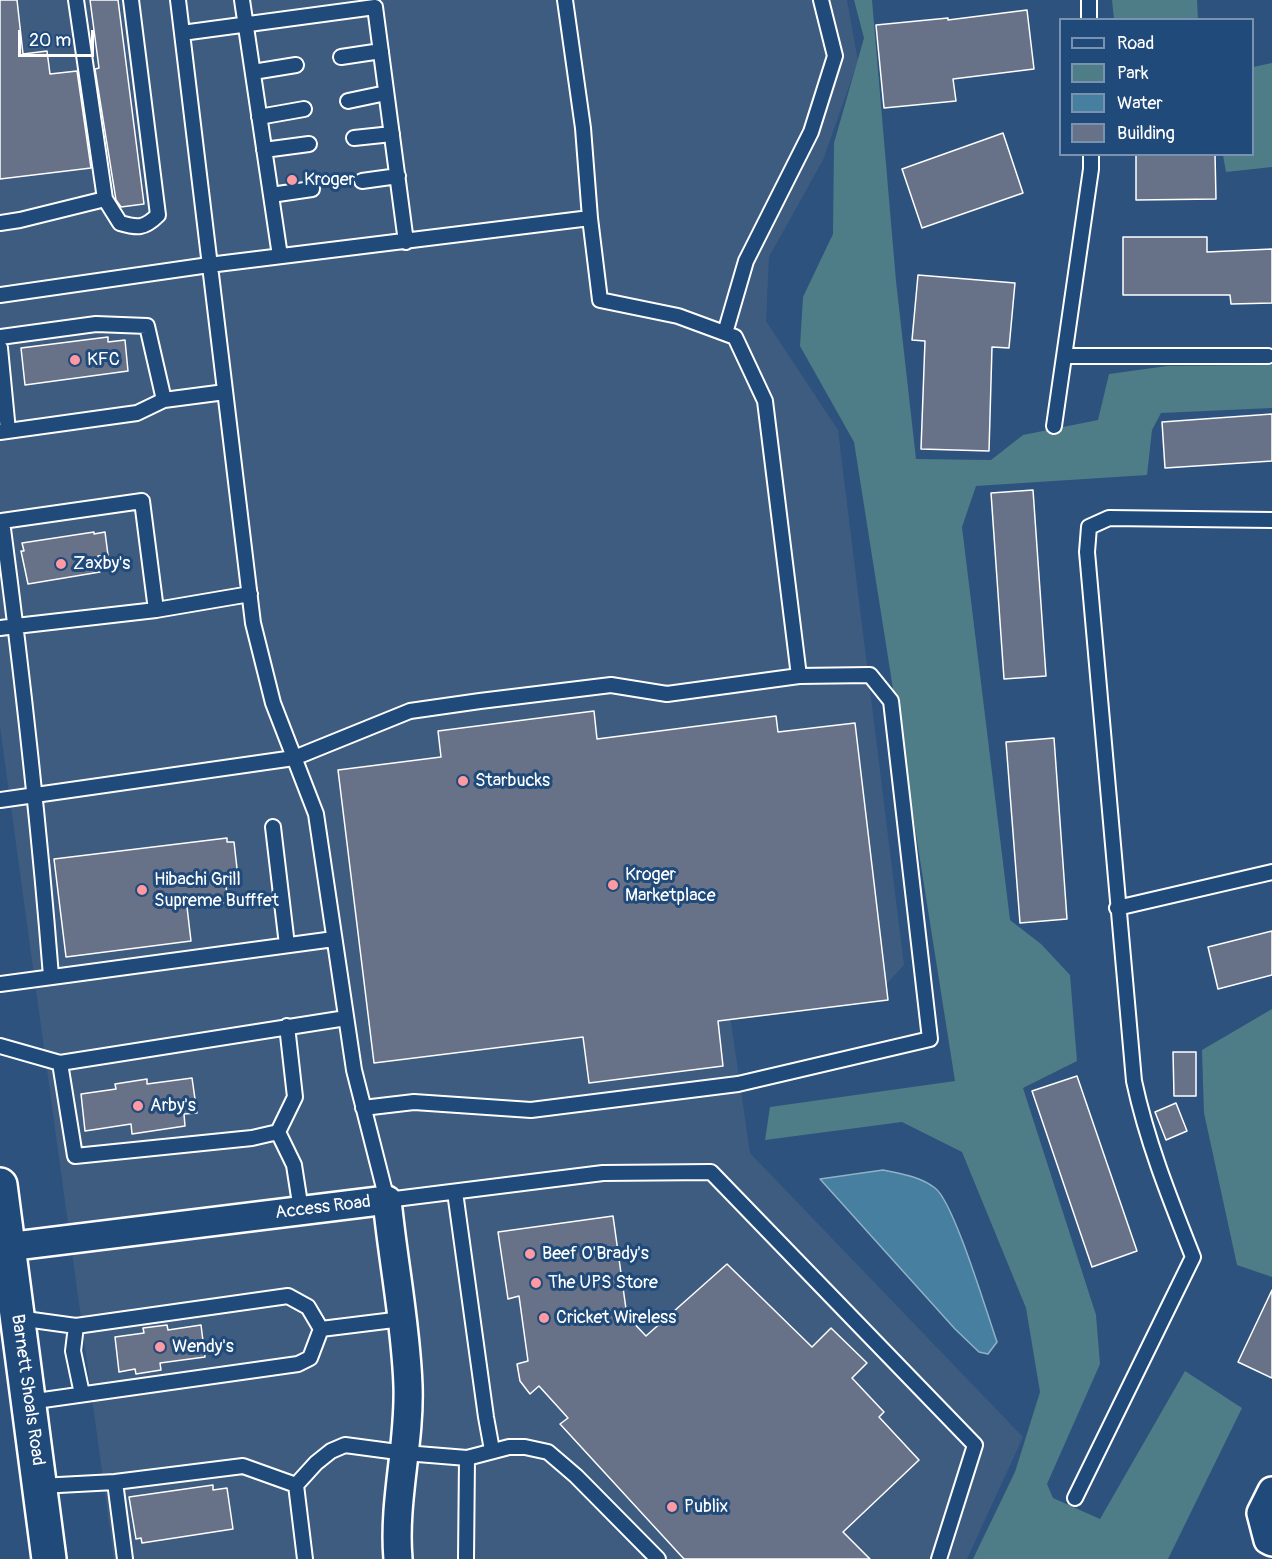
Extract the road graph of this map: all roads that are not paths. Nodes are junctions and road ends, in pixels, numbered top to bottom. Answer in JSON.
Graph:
{"nodes":[{"id":1,"x":76,"y":0,"type":"edge"},
{"id":2,"x":131,"y":0,"type":"edge"},
{"id":3,"x":178,"y":0,"type":"edge"},
{"id":4,"x":242,"y":0,"type":"edge"},
{"id":5,"x":565,"y":0,"type":"edge"},
{"id":6,"x":822,"y":0,"type":"edge"},
{"id":7,"x":1089,"y":0,"type":"edge"},
{"id":8,"x":1089,"y":18,"type":"edge"},
{"id":9,"x":246,"y":23,"type":"junction"},
{"id":10,"x":182,"y":33,"type":"junction"},
{"id":11,"x":381,"y":51,"type":"junction"},
{"id":12,"x":341,"y":57,"type":"dead end"},
{"id":13,"x":296,"y":65,"type":"dead end"},
{"id":14,"x":253,"y":72,"type":"junction"},
{"id":15,"x":386,"y":93,"type":"junction"},
{"id":16,"x":348,"y":101,"type":"dead end"},
{"id":17,"x":304,"y":109,"type":"dead end"},
{"id":18,"x":259,"y":117,"type":"junction"},
{"id":19,"x":392,"y":134,"type":"junction"},
{"id":20,"x":354,"y":138,"type":"dead end"},
{"id":21,"x":309,"y":144,"type":"dead end"},
{"id":22,"x":264,"y":150,"type":"junction"},
{"id":23,"x":1091,"y":156,"type":"edge"},
{"id":24,"x":398,"y":176,"type":"junction"},
{"id":25,"x":362,"y":181,"type":"dead end"},
{"id":26,"x":312,"y":189,"type":"dead end"},
{"id":27,"x":271,"y":195,"type":"junction"},
{"id":28,"x":105,"y":199,"type":"junction"},
{"id":29,"x":590,"y":219,"type":"junction"},
{"id":30,"x":0,"y":223,"type":"edge"},
{"id":31,"x":406,"y":242,"type":"junction"},
{"id":32,"x":280,"y":256,"type":"junction"},
{"id":33,"x":209,"y":265,"type":"junction"},
{"id":34,"x":0,"y":296,"type":"edge"},
{"id":35,"x":725,"y":333,"type":"junction"},
{"id":36,"x":0,"y":337,"type":"edge"},
{"id":37,"x":0,"y":348,"type":"edge"},
{"id":38,"x":1064,"y":356,"type":"junction"},
{"id":39,"x":1268,"y":356,"type":"dead end"},
{"id":40,"x":225,"y":392,"type":"junction"},
{"id":41,"x":164,"y":400,"type":"junction"},
{"id":42,"x":1054,"y":426,"type":"dead end"},
{"id":43,"x":4,"y":432,"type":"edge"},
{"id":44,"x":1272,"y":520,"type":"edge"},
{"id":45,"x":250,"y":594,"type":"junction"},
{"id":46,"x":156,"y":610,"type":"junction"},
{"id":47,"x":16,"y":627,"type":"junction"},
{"id":48,"x":0,"y":628,"type":"edge"},
{"id":49,"x":800,"y":676,"type":"junction"},
{"id":50,"x":294,"y":758,"type":"junction"},
{"id":51,"x":35,"y":795,"type":"junction"},
{"id":52,"x":0,"y":800,"type":"edge"},
{"id":53,"x":273,"y":826,"type":"dead end"},
{"id":54,"x":1272,"y":872,"type":"edge"},
{"id":55,"x":1117,"y":908,"type":"junction"},
{"id":56,"x":334,"y":939,"type":"junction"},
{"id":57,"x":286,"y":945,"type":"junction"},
{"id":58,"x":51,"y":976,"type":"junction"},
{"id":59,"x":0,"y":984,"type":"edge"},
{"id":60,"x":346,"y":1018,"type":"junction"},
{"id":61,"x":287,"y":1026,"type":"junction"},
{"id":62,"x":0,"y":1046,"type":"edge"},
{"id":63,"x":60,"y":1063,"type":"junction"},
{"id":64,"x":363,"y":1108,"type":"junction"},
{"id":65,"x":278,"y":1132,"type":"junction"},
{"id":66,"x":0,"y":1185,"type":"edge"},
{"id":67,"x":455,"y":1192,"type":"junction"},
{"id":68,"x":387,"y":1200,"type":"junction"},
{"id":69,"x":301,"y":1210,"type":"junction"},
{"id":70,"x":4,"y":1248,"type":"edge"},
{"id":71,"x":18,"y":1318,"type":"junction"},
{"id":72,"x":402,"y":1318,"type":"junction"},
{"id":73,"x":76,"y":1326,"type":"junction"},
{"id":74,"x":321,"y":1329,"type":"junction"},
{"id":75,"x":82,"y":1394,"type":"junction"},
{"id":76,"x":29,"y":1402,"type":"junction"},
{"id":77,"x":492,"y":1450,"type":"junction"},
{"id":78,"x":405,"y":1453,"type":"junction"},
{"id":79,"x":467,"y":1458,"type":"junction"},
{"id":80,"x":115,"y":1482,"type":"junction"},
{"id":81,"x":296,"y":1485,"type":"junction"},
{"id":82,"x":40,"y":1486,"type":"junction"},
{"id":83,"x":1272,"y":1491,"type":"edge"},
{"id":84,"x":1075,"y":1498,"type":"dead end"},
{"id":85,"x":1272,"y":1542,"type":"edge"},
{"id":86,"x":49,"y":1559,"type":"edge"},
{"id":87,"x":125,"y":1559,"type":"edge"},
{"id":88,"x":305,"y":1559,"type":"edge"},
{"id":89,"x":398,"y":1559,"type":"edge"},
{"id":90,"x":466,"y":1559,"type":"edge"},
{"id":91,"x":658,"y":1559,"type":"edge"},
{"id":92,"x":939,"y":1559,"type":"edge"}],
"edges":[{"from":1,"to":28,"type":"lane"},
{"from":2,"to":28,"type":"lane"},
{"from":3,"to":10,"type":"lane"},
{"from":4,"to":9,"type":"lane"},
{"from":5,"to":29,"type":"lane"},
{"from":6,"to":35,"type":"lane"},
{"from":7,"to":8,"type":"lane"},
{"from":9,"to":10,"type":"lane"},
{"from":9,"to":11,"type":"lane"},
{"from":9,"to":14,"type":"lane"},
{"from":10,"to":33,"type":"lane"},
{"from":11,"to":12,"type":"lane"},
{"from":11,"to":15,"type":"lane"},
{"from":13,"to":14,"type":"lane"},
{"from":14,"to":18,"type":"lane"},
{"from":15,"to":16,"type":"lane"},
{"from":15,"to":19,"type":"lane"},
{"from":17,"to":18,"type":"lane"},
{"from":18,"to":22,"type":"lane"},
{"from":19,"to":20,"type":"lane"},
{"from":19,"to":24,"type":"lane"},
{"from":21,"to":22,"type":"lane"},
{"from":22,"to":27,"type":"lane"},
{"from":23,"to":38,"type":"lane"},
{"from":24,"to":25,"type":"lane"},
{"from":24,"to":31,"type":"lane"},
{"from":26,"to":27,"type":"lane"},
{"from":27,"to":32,"type":"lane"},
{"from":28,"to":30,"type":"lane"},
{"from":29,"to":31,"type":"lane"},
{"from":29,"to":35,"type":"lane"},
{"from":31,"to":32,"type":"lane"},
{"from":32,"to":33,"type":"lane"},
{"from":33,"to":34,"type":"lane"},
{"from":33,"to":40,"type":"lane"},
{"from":35,"to":49,"type":"lane"},
{"from":36,"to":41,"type":"lane"},
{"from":37,"to":43,"type":"lane"},
{"from":38,"to":39,"type":"lane"},
{"from":38,"to":42,"type":"lane"},
{"from":40,"to":41,"type":"lane"},
{"from":40,"to":45,"type":"lane"},
{"from":41,"to":43,"type":"lane"},
{"from":44,"to":55,"type":"lane"},
{"from":45,"to":46,"type":"lane"},
{"from":45,"to":50,"type":"lane"},
{"from":46,"to":47,"type":"lane"},
{"from":46,"to":47,"type":"lane"},
{"from":47,"to":48,"type":"lane"},
{"from":47,"to":51,"type":"lane"},
{"from":49,"to":50,"type":"lane"},
{"from":49,"to":64,"type":"lane"},
{"from":50,"to":51,"type":"lane"},
{"from":50,"to":56,"type":"lane"},
{"from":51,"to":52,"type":"lane"},
{"from":51,"to":58,"type":"lane"},
{"from":53,"to":57,"type":"lane"},
{"from":54,"to":55,"type":"lane"},
{"from":55,"to":84,"type":"lane"},
{"from":56,"to":57,"type":"lane"},
{"from":56,"to":60,"type":"lane"},
{"from":57,"to":58,"type":"lane"},
{"from":58,"to":59,"type":"lane"},
{"from":60,"to":61,"type":"lane"},
{"from":60,"to":64,"type":"lane"},
{"from":61,"to":63,"type":"lane"},
{"from":61,"to":65,"type":"lane"},
{"from":62,"to":63,"type":"lane"},
{"from":63,"to":65,"type":"lane"},
{"from":64,"to":68,"type":"lane"},
{"from":65,"to":69,"type":"lane"},
{"from":66,"to":70,"type":"main road","name":"Barnett Shoals Road"},
{"from":67,"to":68,"type":"lane"},
{"from":67,"to":77,"type":"lane"},
{"from":67,"to":92,"type":"lane"},
{"from":68,"to":69,"type":"street","name":"Access Road"},
{"from":68,"to":72,"type":"street","name":"Access Road"},
{"from":69,"to":70,"type":"street","name":"Access Road"},
{"from":70,"to":71,"type":"main road","name":"Barnett Shoals Road"},
{"from":71,"to":73,"type":"lane"},
{"from":71,"to":76,"type":"main road","name":"Barnett Shoals Road"},
{"from":72,"to":74,"type":"lane"},
{"from":72,"to":78,"type":"street","name":"Access Road"},
{"from":73,"to":74,"type":"lane"},
{"from":73,"to":75,"type":"lane"},
{"from":74,"to":75,"type":"lane"},
{"from":75,"to":76,"type":"lane"},
{"from":76,"to":82,"type":"main road","name":"Barnett Shoals Road"},
{"from":77,"to":79,"type":"lane"},
{"from":77,"to":91,"type":"lane"},
{"from":78,"to":79,"type":"lane"},
{"from":78,"to":81,"type":"lane"},
{"from":78,"to":89,"type":"street","name":"Access Road"},
{"from":79,"to":90,"type":"lane"},
{"from":80,"to":81,"type":"lane"},
{"from":80,"to":82,"type":"lane"},
{"from":80,"to":87,"type":"lane"},
{"from":81,"to":88,"type":"lane"},
{"from":82,"to":86,"type":"main road","name":"Barnett Shoals Road"},
{"from":83,"to":85,"type":"street"}]}
